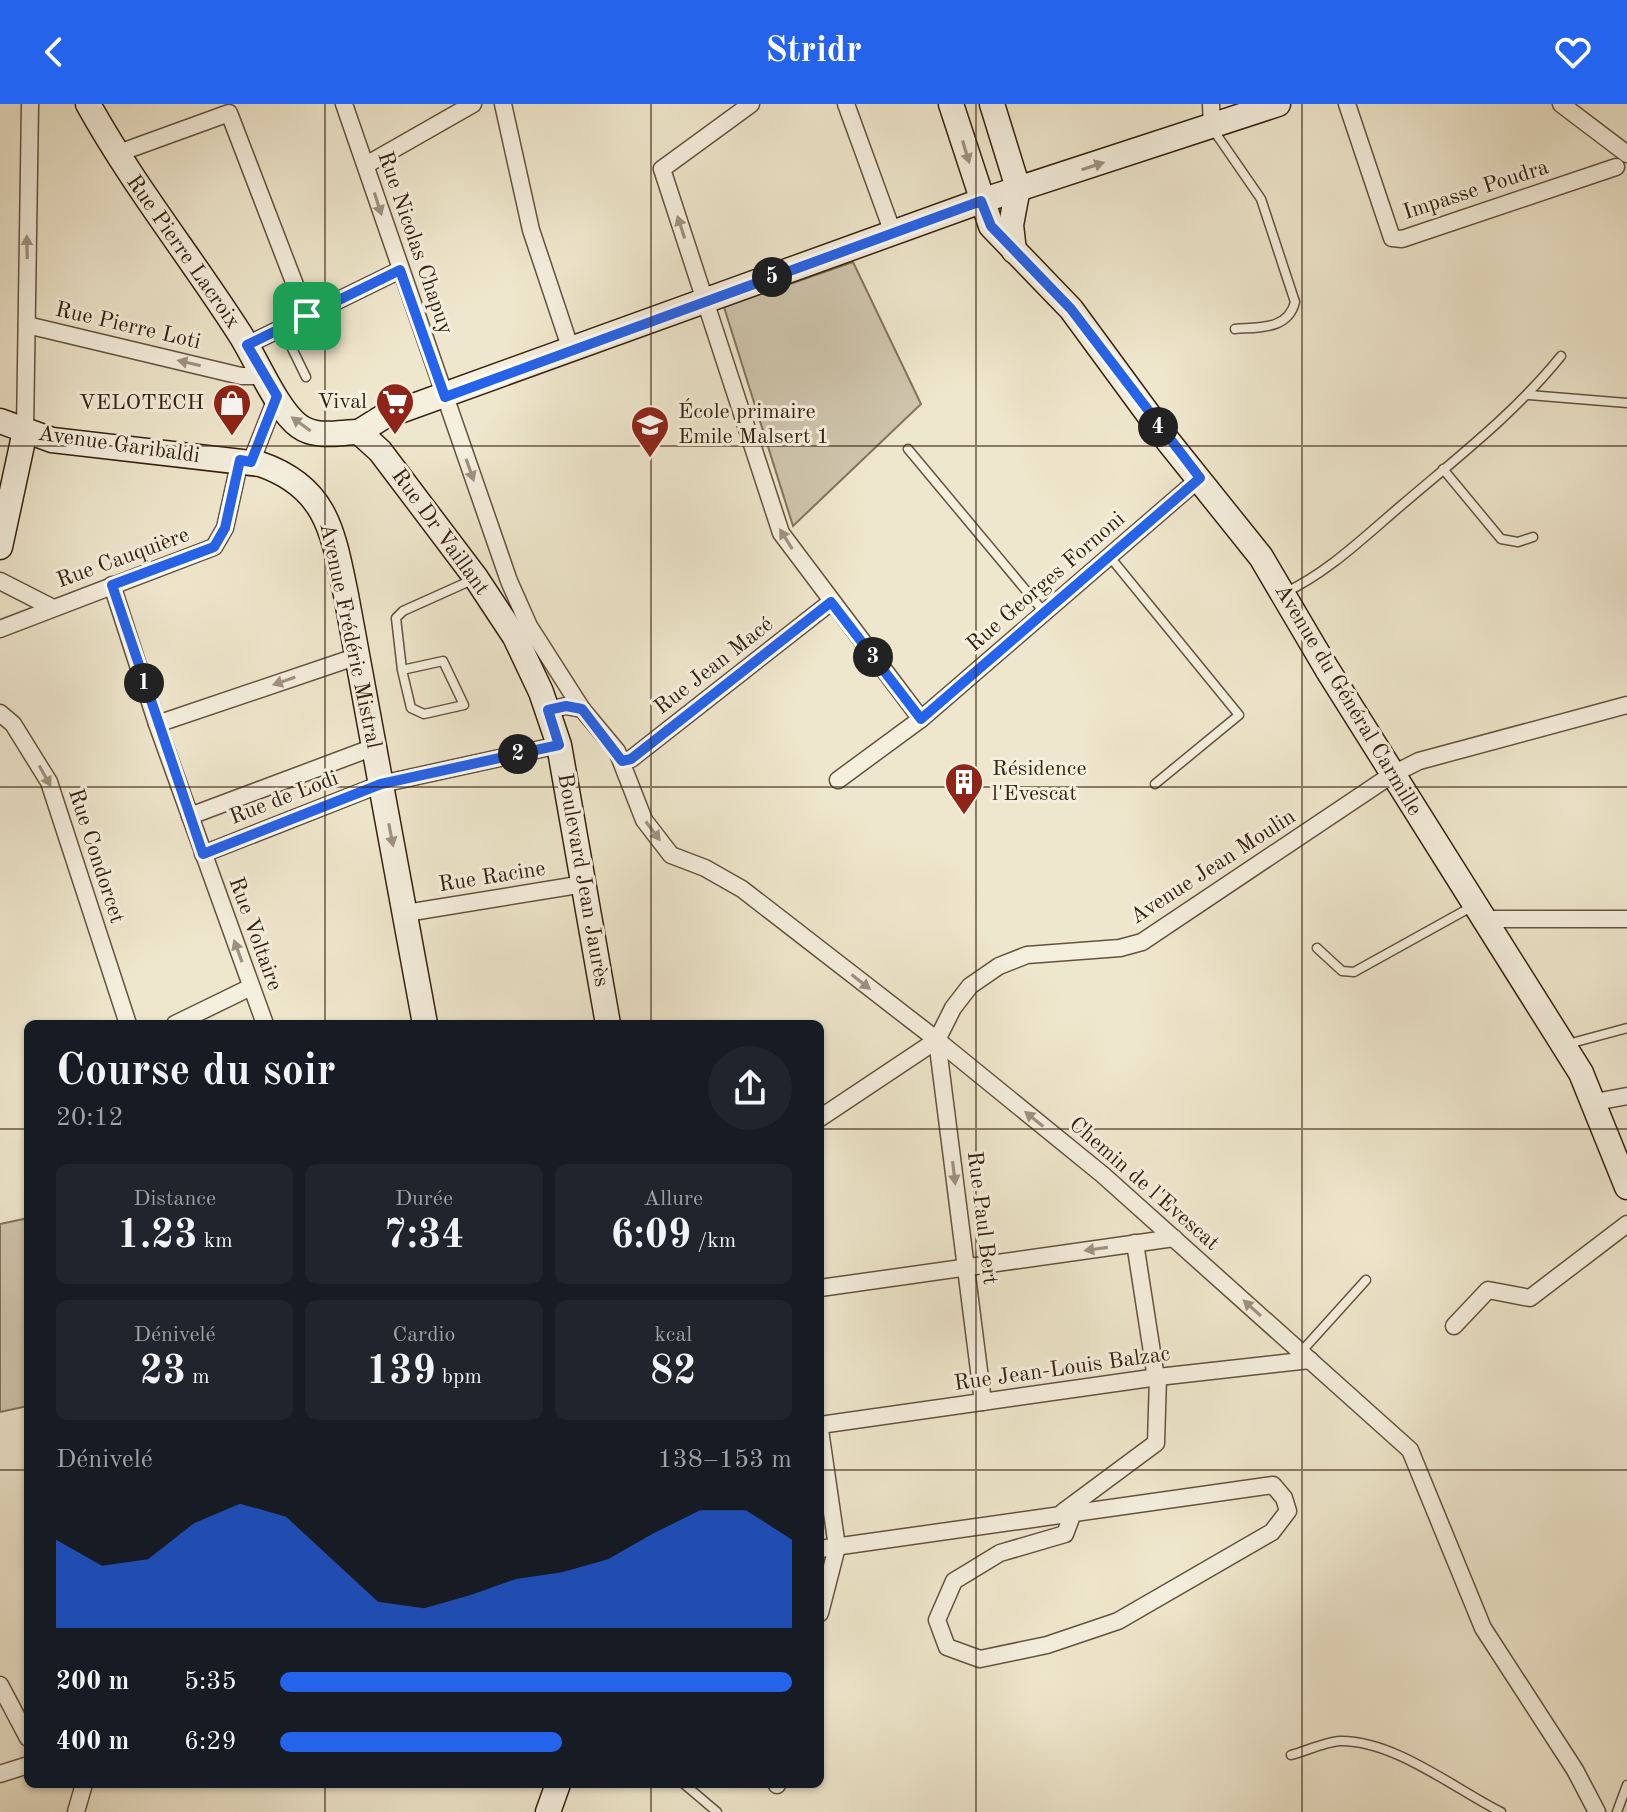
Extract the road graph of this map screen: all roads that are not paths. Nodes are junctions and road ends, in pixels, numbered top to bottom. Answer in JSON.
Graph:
{"nodes":[{"id":1,"x":30,"y":104,"type":"edge"},
{"id":2,"x":88,"y":104,"type":"edge"},
{"id":3,"x":344,"y":104,"type":"edge"},
{"id":4,"x":473,"y":104,"type":"edge"},
{"id":5,"x":503,"y":104,"type":"edge"},
{"id":6,"x":751,"y":104,"type":"edge"},
{"id":7,"x":846,"y":104,"type":"edge"},
{"id":8,"x":951,"y":104,"type":"edge"},
{"id":9,"x":992,"y":104,"type":"edge"},
{"id":10,"x":1278,"y":104,"type":"edge"},
{"id":11,"x":1347,"y":104,"type":"edge"},
{"id":12,"x":1561,"y":104,"type":"edge"},
{"id":13,"x":1212,"y":116,"type":"edge"},
{"id":14,"x":116,"y":154,"type":"junction"},
{"id":15,"x":1622,"y":160,"type":"edge"},
{"id":16,"x":366,"y":165,"type":"junction"},
{"id":17,"x":1018,"y":188,"type":"junction"},
{"id":18,"x":981,"y":201,"type":"junction"},
{"id":19,"x":893,"y":233,"type":"junction"},
{"id":20,"x":1014,"y":251,"type":"junction"},
{"id":21,"x":400,"y":270,"type":"junction"},
{"id":22,"x":705,"y":301,"type":"junction"},
{"id":23,"x":307,"y":316,"type":"junction"},
{"id":24,"x":27,"y":325,"type":"junction"},
{"id":25,"x":282,"y":328,"type":"junction"},
{"id":26,"x":1235,"y":329,"type":"dead end"},
{"id":27,"x":247,"y":345,"type":"junction"},
{"id":28,"x":571,"y":350,"type":"junction"},
{"id":29,"x":1561,"y":356,"type":"dead end"},
{"id":30,"x":306,"y":377,"type":"dead end"},
{"id":31,"x":271,"y":386,"type":"junction"},
{"id":32,"x":1529,"y":395,"type":"junction"},
{"id":33,"x":445,"y":397,"type":"junction"},
{"id":34,"x":1627,"y":403,"type":"edge"},
{"id":35,"x":0,"y":421,"type":"edge"},
{"id":36,"x":0,"y":432,"type":"edge"},
{"id":37,"x":359,"y":432,"type":"junction"},
{"id":38,"x":16,"y":440,"type":"edge"},
{"id":39,"x":908,"y":449,"type":"dead end"},
{"id":40,"x":246,"y":461,"type":"junction"},
{"id":41,"x":1443,"y":469,"type":"junction"},
{"id":42,"x":1200,"y":478,"type":"junction"},
{"id":43,"x":307,"y":490,"type":"joint"},
{"id":44,"x":1533,"y":537,"type":"dead end"},
{"id":45,"x":0,"y":547,"type":"edge"},
{"id":46,"x":1110,"y":557,"type":"junction"},
{"id":47,"x":476,"y":578,"type":"junction"},
{"id":48,"x":0,"y":581,"type":"edge"},
{"id":49,"x":112,"y":585,"type":"junction"},
{"id":50,"x":1284,"y":593,"type":"junction"},
{"id":51,"x":831,"y":602,"type":"junction"},
{"id":52,"x":51,"y":607,"type":"junction"},
{"id":53,"x":1045,"y":613,"type":"junction"},
{"id":54,"x":0,"y":629,"type":"edge"},
{"id":55,"x":515,"y":637,"type":"joint"},
{"id":56,"x":358,"y":656,"type":"junction"},
{"id":57,"x":402,"y":670,"type":"junction"},
{"id":58,"x":550,"y":694,"type":"junction"},
{"id":59,"x":1627,"y":705,"type":"edge"},
{"id":60,"x":582,"y":709,"type":"junction"},
{"id":61,"x":0,"y":713,"type":"edge"},
{"id":62,"x":921,"y":719,"type":"junction"},
{"id":63,"x":157,"y":724,"type":"junction"},
{"id":64,"x":559,"y":745,"type":"junction"},
{"id":65,"x":374,"y":747,"type":"junction"},
{"id":66,"x":622,"y":761,"type":"junction"},
{"id":67,"x":1393,"y":774,"type":"junction"},
{"id":68,"x":838,"y":780,"type":"dead end"},
{"id":69,"x":381,"y":784,"type":"junction"},
{"id":70,"x":1155,"y":784,"type":"dead end"},
{"id":71,"x":190,"y":816,"type":"junction"},
{"id":72,"x":203,"y":854,"type":"junction"},
{"id":73,"x":584,"y":884,"type":"junction"},
{"id":74,"x":1478,"y":912,"type":"junction"},
{"id":75,"x":406,"y":913,"type":"junction"},
{"id":76,"x":1627,"y":919,"type":"edge"},
{"id":77,"x":1317,"y":948,"type":"dead end"},
{"id":78,"x":251,"y":987,"type":"junction"},
{"id":79,"x":127,"y":1020,"type":"edge"},
{"id":80,"x":183,"y":1020,"type":"edge"},
{"id":81,"x":263,"y":1020,"type":"edge"},
{"id":82,"x":424,"y":1020,"type":"edge"},
{"id":83,"x":607,"y":1020,"type":"edge"},
{"id":84,"x":1627,"y":1028,"type":"edge"},
{"id":85,"x":937,"y":1040,"type":"junction"},
{"id":86,"x":1564,"y":1046,"type":"junction"},
{"id":87,"x":1627,"y":1096,"type":"edge"},
{"id":88,"x":1595,"y":1102,"type":"junction"},
{"id":89,"x":824,"y":1115,"type":"edge"},
{"id":90,"x":1619,"y":1146,"type":"edge"},
{"id":91,"x":1627,"y":1187,"type":"edge"},
{"id":92,"x":1627,"y":1224,"type":"edge"},
{"id":93,"x":1174,"y":1238,"type":"junction"},
{"id":94,"x":1135,"y":1243,"type":"junction"},
{"id":95,"x":967,"y":1268,"type":"junction"},
{"id":96,"x":1366,"y":1280,"type":"dead end"},
{"id":97,"x":824,"y":1287,"type":"edge"},
{"id":98,"x":1454,"y":1326,"type":"dead end"},
{"id":99,"x":1306,"y":1356,"type":"junction"},
{"id":100,"x":1157,"y":1377,"type":"junction"},
{"id":101,"x":983,"y":1402,"type":"junction"},
{"id":102,"x":824,"y":1427,"type":"edge"},
{"id":103,"x":824,"y":1488,"type":"edge"},
{"id":104,"x":1065,"y":1514,"type":"junction"},
{"id":105,"x":828,"y":1548,"type":"edge"},
{"id":106,"x":824,"y":1580,"type":"edge"},
{"id":107,"x":0,"y":1685,"type":"edge"},
{"id":108,"x":24,"y":1730,"type":"edge"},
{"id":109,"x":1291,"y":1755,"type":"dead end"},
{"id":110,"x":24,"y":1766,"type":"edge"},
{"id":111,"x":0,"y":1774,"type":"edge"},
{"id":112,"x":1627,"y":1785,"type":"edge"},
{"id":113,"x":83,"y":1788,"type":"edge"},
{"id":114,"x":557,"y":1788,"type":"edge"},
{"id":115,"x":689,"y":1788,"type":"edge"},
{"id":116,"x":76,"y":1812,"type":"edge"},
{"id":117,"x":548,"y":1812,"type":"edge"},
{"id":118,"x":717,"y":1812,"type":"edge"},
{"id":119,"x":1501,"y":1812,"type":"edge"},
{"id":120,"x":1597,"y":1812,"type":"edge"},
{"id":121,"x":1617,"y":1812,"type":"edge"}],
"edges":[{"from":24,"to":1,"type":"street","one_way":true},
{"from":2,"to":14,"type":"street","name":"Rue Pierre Lacroix"},
{"from":3,"to":16,"type":"street","name":"Rue Nicolas Chapuy"},
{"from":4,"to":16,"type":"street"},
{"from":5,"to":28,"type":"street"},
{"from":22,"to":6,"type":"street","one_way":true},
{"from":7,"to":19,"type":"street"},
{"from":8,"to":18,"type":"street","name":"Avenue du Général Carmille","one_way":true},
{"from":9,"to":17,"type":"street"},
{"from":10,"to":13,"type":"street"},
{"from":11,"to":15,"type":"street","name":"Impasse Poudra"},
{"from":12,"to":15,"type":"street"},
{"from":17,"to":13,"type":"street","one_way":true},
{"from":13,"to":26,"type":"lane"},
{"from":14,"to":23,"type":"street"},
{"from":14,"to":27,"type":"street","name":"Rue Pierre Lacroix"},
{"from":16,"to":21,"type":"street","name":"Rue Nicolas Chapuy","one_way":true},
{"from":17,"to":18,"type":"street"},
{"from":17,"to":20,"type":"street"},
{"from":18,"to":19,"type":"street"},
{"from":18,"to":20,"type":"street","name":"Avenue du Général Carmille"},
{"from":19,"to":22,"type":"street"},
{"from":20,"to":42,"type":"street","name":"Avenue du Général Carmille"},
{"from":21,"to":23,"type":"street"},
{"from":21,"to":33,"type":"street","name":"Rue Nicolas Chapuy"},
{"from":22,"to":28,"type":"street"},
{"from":51,"to":22,"type":"street","one_way":true},
{"from":23,"to":25,"type":"street"},
{"from":31,"to":24,"type":"street","name":"Rue Pierre Loti","one_way":true},
{"from":24,"to":38,"type":"street"},
{"from":25,"to":27,"type":"street"},
{"from":25,"to":30,"type":"lane"},
{"from":27,"to":31,"type":"street","name":"Rue Pierre Lacroix"},
{"from":28,"to":33,"type":"street"},
{"from":29,"to":32,"type":"lane"},
{"from":37,"to":31,"type":"street","name":"Rue Pierre Lacroix","one_way":true},
{"from":31,"to":40,"type":"street"},
{"from":32,"to":34,"type":"lane"},
{"from":32,"to":41,"type":"lane"},
{"from":33,"to":37,"type":"street"},
{"from":33,"to":58,"type":"street","name":"Boulevard Jean Jaurès","one_way":true},
{"from":35,"to":38,"type":"street","name":"Avenue Garibaldi"},
{"from":36,"to":38,"type":"street","name":"Avenue Garibaldi"},
{"from":37,"to":47,"type":"street","name":"Rue Dr Vaillant"},
{"from":38,"to":40,"type":"street","name":"Avenue Garibaldi"},
{"from":38,"to":45,"type":"street"},
{"from":39,"to":53,"type":"lane"},
{"from":40,"to":43,"type":"street","name":"Avenue Garibaldi"},
{"from":40,"to":49,"type":"street","name":"Rue Cauquière"},
{"from":41,"to":44,"type":"lane"},
{"from":41,"to":50,"type":"lane"},
{"from":42,"to":46,"type":"street","name":"Rue Georges Fornoni"},
{"from":42,"to":50,"type":"street","name":"Avenue du Général Carmille"},
{"from":43,"to":56,"type":"street","name":"Avenue Frédéric Mistral"},
{"from":46,"to":53,"type":"street","name":"Rue Georges Fornoni"},
{"from":46,"to":70,"type":"lane"},
{"from":47,"to":55,"type":"street","name":"Rue Dr Vaillant"},
{"from":47,"to":57,"type":"lane"},
{"from":48,"to":52,"type":"street","name":"Rue Cauquière"},
{"from":49,"to":52,"type":"street","name":"Rue Cauquière"},
{"from":49,"to":63,"type":"street","name":"Rue Voltaire"},
{"from":50,"to":67,"type":"street","name":"Avenue du Général Carmille"},
{"from":51,"to":62,"type":"street"},
{"from":51,"to":66,"type":"street","name":"Rue Jean Macé"},
{"from":52,"to":54,"type":"street","name":"Rue Cauquière"},
{"from":53,"to":62,"type":"street","name":"Rue Georges Fornoni"},
{"from":55,"to":58,"type":"street","name":"Boulevard Jean Jaurès"},
{"from":56,"to":63,"type":"street","one_way":true},
{"from":56,"to":65,"type":"street","name":"Avenue Frédéric Mistral"},
{"from":57,"to":57,"type":"lane"},
{"from":58,"to":60,"type":"street","name":"Boulevard Jean Jaurès"},
{"from":58,"to":60,"type":"street"},
{"from":58,"to":64,"type":"street","name":"Boulevard Jean Jaurès"},
{"from":59,"to":67,"type":"street","name":"Avenue Jean Moulin"},
{"from":60,"to":66,"type":"street","name":"Chemin de l'Evescat"},
{"from":61,"to":79,"type":"street","name":"Rue Condorcet","one_way":true},
{"from":62,"to":68,"type":"street","name":"Rue Georges Fornoni"},
{"from":63,"to":71,"type":"street","name":"Rue Voltaire"},
{"from":64,"to":69,"type":"street","name":"Rue de Lodi"},
{"from":64,"to":73,"type":"street","name":"Boulevard Jean Jaurès"},
{"from":65,"to":69,"type":"street","name":"Avenue Frédéric Mistral"},
{"from":65,"to":71,"type":"street"},
{"from":66,"to":85,"type":"street","name":"Chemin de l'Evescat","one_way":true},
{"from":67,"to":74,"type":"street","name":"Avenue du Général Carmille"},
{"from":67,"to":85,"type":"street","name":"Avenue Jean Moulin"},
{"from":69,"to":72,"type":"street","name":"Rue de Lodi"},
{"from":69,"to":75,"type":"street","name":"Avenue Frédéric Mistral","one_way":true},
{"from":71,"to":72,"type":"street","name":"Rue Voltaire"},
{"from":78,"to":72,"type":"street","name":"Rue Voltaire","one_way":true},
{"from":73,"to":75,"type":"street","name":"Rue Racine"},
{"from":73,"to":83,"type":"street","name":"Boulevard Jean Jaurès"},
{"from":74,"to":76,"type":"street"},
{"from":74,"to":77,"type":"lane"},
{"from":74,"to":86,"type":"street","name":"Avenue du Général Carmille"},
{"from":75,"to":82,"type":"street","name":"Avenue Frédéric Mistral"},
{"from":78,"to":80,"type":"street"},
{"from":78,"to":81,"type":"street","name":"Rue Voltaire"},
{"from":84,"to":86,"type":"lane"},
{"from":85,"to":89,"type":"street"},
{"from":93,"to":85,"type":"street","name":"Chemin de l'Evescat","one_way":true},
{"from":85,"to":95,"type":"street","name":"Rue Paul Bert","one_way":true},
{"from":86,"to":88,"type":"street","name":"Avenue du Général Carmille"},
{"from":87,"to":88,"type":"street"},
{"from":88,"to":90,"type":"street","name":"Avenue du Général Carmille"},
{"from":90,"to":91,"type":"street","name":"Avenue du Général Carmille"},
{"from":92,"to":98,"type":"street"},
{"from":93,"to":94,"type":"street"},
{"from":99,"to":93,"type":"street","name":"Chemin de l'Evescat","one_way":true},
{"from":94,"to":95,"type":"street","one_way":true},
{"from":94,"to":100,"type":"street"},
{"from":95,"to":97,"type":"street"},
{"from":95,"to":101,"type":"street","name":"Rue Paul Bert"},
{"from":96,"to":99,"type":"lane"},
{"from":99,"to":100,"type":"street","name":"Rue Jean-Louis Balzac"},
{"from":99,"to":120,"type":"street","name":"Chemin de l'Evescat"},
{"from":100,"to":101,"type":"street","name":"Rue Jean-Louis Balzac"},
{"from":100,"to":104,"type":"street"},
{"from":101,"to":102,"type":"street","name":"Rue Jean-Louis Balzac"},
{"from":103,"to":105,"type":"street"},
{"from":104,"to":104,"type":"street"},
{"from":104,"to":105,"type":"street"},
{"from":105,"to":106,"type":"street"},
{"from":107,"to":108,"type":"street"},
{"from":109,"to":119,"type":"lane"},
{"from":110,"to":111,"type":"street"},
{"from":112,"to":121,"type":"lane"},
{"from":113,"to":116,"type":"street"},
{"from":114,"to":117,"type":"street"},
{"from":115,"to":118,"type":"lane"}]}
